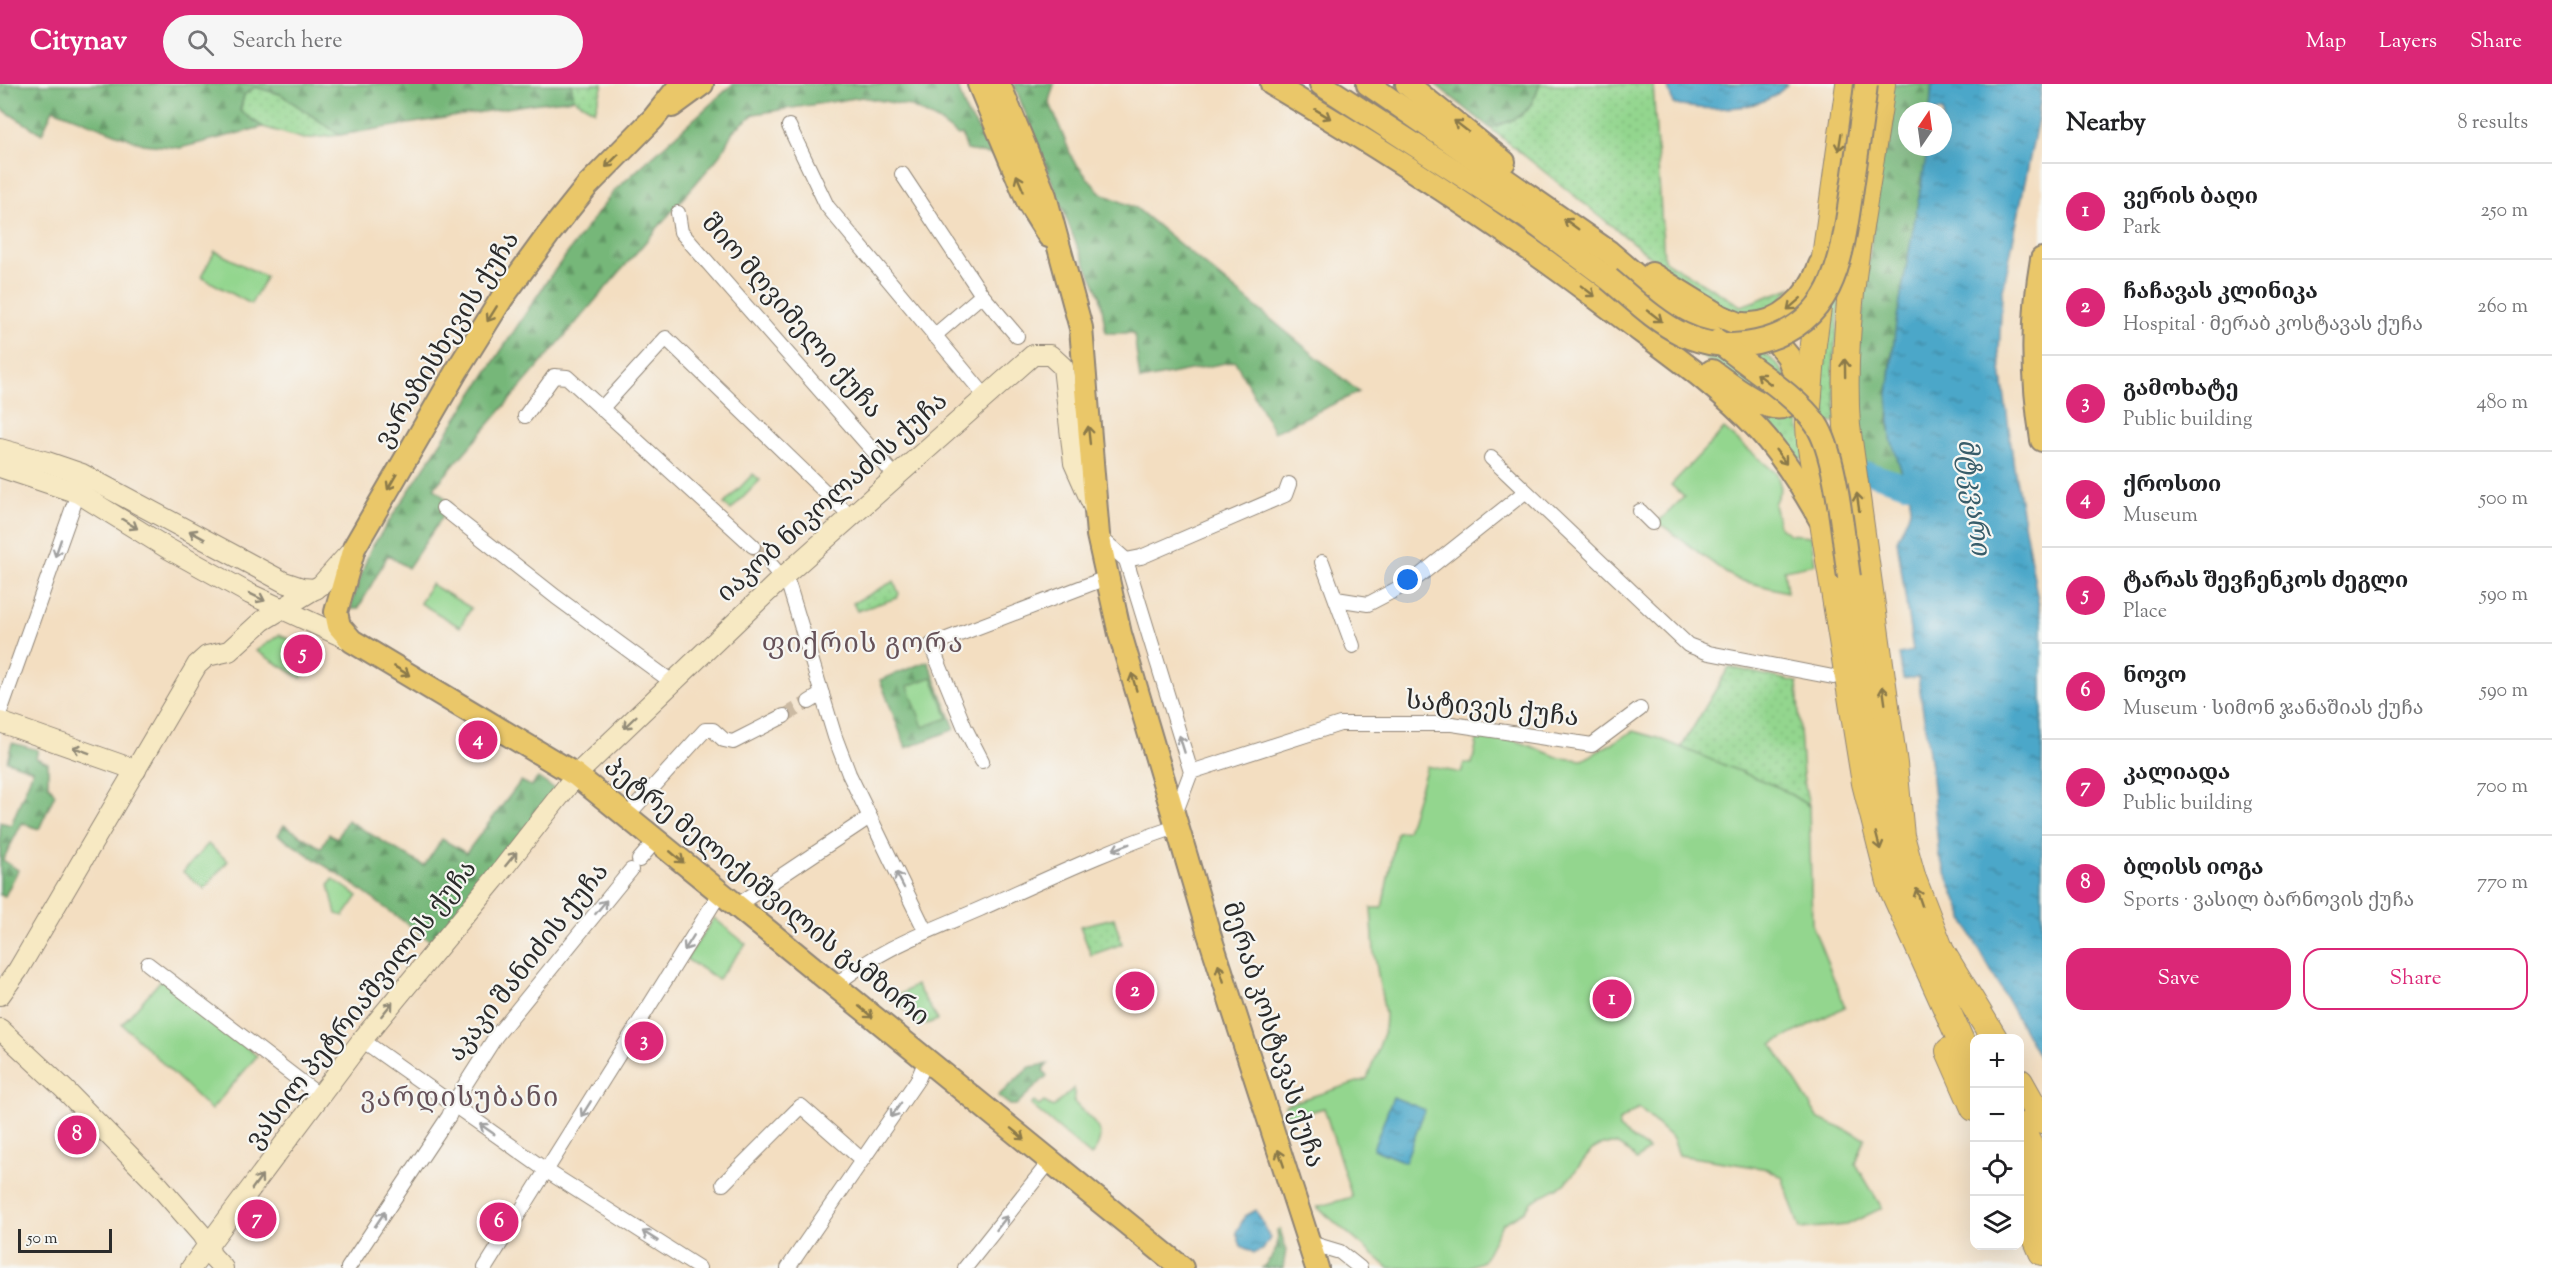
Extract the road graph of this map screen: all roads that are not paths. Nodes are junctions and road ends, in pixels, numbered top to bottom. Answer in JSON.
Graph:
{"nodes":[{"id":1,"x":681,"y":84,"type":"edge"},
{"id":2,"x":702,"y":84,"type":"edge"},
{"id":3,"x":979,"y":84,"type":"edge"},
{"id":4,"x":999,"y":84,"type":"edge"},
{"id":5,"x":1272,"y":84,"type":"edge"},
{"id":6,"x":1321,"y":84,"type":"edge"},
{"id":7,"x":1407,"y":84,"type":"edge"},
{"id":8,"x":1849,"y":84,"type":"edge"},
{"id":9,"x":1866,"y":84,"type":"edge"},
{"id":10,"x":1882,"y":84,"type":"edge"},
{"id":11,"x":1376,"y":88,"type":"edge"},
{"id":12,"x":653,"y":119,"type":"junction"},
{"id":13,"x":1380,"y":122,"type":"junction"},
{"id":14,"x":789,"y":126,"type":"dead end"},
{"id":15,"x":1379,"y":147,"type":"junction"},
{"id":16,"x":902,"y":174,"type":"dead end"},
{"id":17,"x":1444,"y":178,"type":"junction"},
{"id":18,"x":1529,"y":206,"type":"junction"},
{"id":19,"x":678,"y":213,"type":"dead end"},
{"id":20,"x":1498,"y":226,"type":"junction"},
{"id":21,"x":1059,"y":252,"type":"junction"},
{"id":22,"x":1609,"y":252,"type":"junction"},
{"id":23,"x":1823,"y":255,"type":"junction"},
{"id":24,"x":2042,"y":259,"type":"edge"},
{"id":25,"x":982,"y":295,"type":"junction"},
{"id":26,"x":1737,"y":323,"type":"junction"},
{"id":27,"x":934,"y":336,"type":"junction"},
{"id":28,"x":1017,"y":336,"type":"dead end"},
{"id":29,"x":1662,"y":346,"type":"junction"},
{"id":30,"x":986,"y":397,"type":"junction"},
{"id":31,"x":601,"y":409,"type":"junction"},
{"id":32,"x":525,"y":416,"type":"dead end"},
{"id":33,"x":2042,"y":440,"type":"edge"},
{"id":34,"x":0,"y":450,"type":"edge"},
{"id":35,"x":1491,"y":458,"type":"dead end"},
{"id":36,"x":1083,"y":463,"type":"junction"},
{"id":37,"x":0,"y":467,"type":"edge"},
{"id":38,"x":896,"y":477,"type":"junction"},
{"id":39,"x":1289,"y":484,"type":"dead end"},
{"id":40,"x":1525,"y":492,"type":"junction"},
{"id":41,"x":78,"y":494,"type":"junction"},
{"id":42,"x":442,"y":508,"type":"dead end"},
{"id":43,"x":1640,"y":511,"type":"dead end"},
{"id":44,"x":851,"y":517,"type":"junction"},
{"id":45,"x":1821,"y":522,"type":"junction"},
{"id":46,"x":1653,"y":523,"type":"dead end"},
{"id":47,"x":1098,"y":535,"type":"junction"},
{"id":48,"x":753,"y":546,"type":"tunnel mouth"},
{"id":49,"x":354,"y":548,"type":"junction"},
{"id":50,"x":1126,"y":560,"type":"junction"},
{"id":51,"x":1322,"y":562,"type":"dead end"},
{"id":52,"x":777,"y":572,"type":"junction"},
{"id":53,"x":1106,"y":578,"type":"junction"},
{"id":54,"x":316,"y":589,"type":"junction"},
{"id":55,"x":1336,"y":599,"type":"junction"},
{"id":56,"x":288,"y":605,"type":"junction"},
{"id":57,"x":262,"y":621,"type":"junction"},
{"id":58,"x":352,"y":641,"type":"junction"},
{"id":59,"x":1353,"y":646,"type":"dead end"},
{"id":60,"x":1847,"y":669,"type":"junction"},
{"id":61,"x":672,"y":681,"type":"junction"},
{"id":62,"x":822,"y":694,"type":"junction"},
{"id":63,"x":809,"y":702,"type":"tunnel mouth"},
{"id":64,"x":1640,"y":709,"type":"dead end"},
{"id":65,"x":0,"y":712,"type":"edge"},
{"id":66,"x":784,"y":716,"type":"tunnel mouth"},
{"id":67,"x":0,"y":722,"type":"edge"},
{"id":68,"x":982,"y":760,"type":"dead end"},
{"id":69,"x":136,"y":770,"type":"junction"},
{"id":70,"x":1191,"y":772,"type":"junction"},
{"id":71,"x":576,"y":775,"type":"junction"},
{"id":72,"x":627,"y":816,"type":"junction"},
{"id":73,"x":868,"y":818,"type":"junction"},
{"id":74,"x":1175,"y":823,"type":"junction"},
{"id":75,"x":1901,"y":836,"type":"junction"},
{"id":76,"x":656,"y":840,"type":"junction"},
{"id":77,"x":1891,"y":886,"type":"junction"},
{"id":78,"x":728,"y":900,"type":"junction"},
{"id":79,"x":926,"y":932,"type":"junction"},
{"id":80,"x":1941,"y":951,"type":"junction"},
{"id":81,"x":148,"y":964,"type":"dead end"},
{"id":82,"x":835,"y":986,"type":"junction"},
{"id":83,"x":0,"y":995,"type":"edge"},
{"id":84,"x":4,"y":1033,"type":"edge"},
{"id":85,"x":1975,"y":1034,"type":"edge"},
{"id":86,"x":1992,"y":1034,"type":"edge"},
{"id":87,"x":362,"y":1040,"type":"junction"},
{"id":88,"x":926,"y":1060,"type":"junction"},
{"id":89,"x":1970,"y":1061,"type":"edge"},
{"id":90,"x":2023,"y":1088,"type":"edge"},
{"id":91,"x":320,"y":1096,"type":"junction"},
{"id":92,"x":1970,"y":1099,"type":"edge"},
{"id":93,"x":453,"y":1106,"type":"junction"},
{"id":94,"x":2042,"y":1121,"type":"edge"},
{"id":95,"x":2024,"y":1136,"type":"edge"},
{"id":96,"x":861,"y":1159,"type":"junction"},
{"id":97,"x":1051,"y":1160,"type":"junction"},
{"id":98,"x":2024,"y":1170,"type":"edge"},
{"id":99,"x":547,"y":1171,"type":"junction"},
{"id":100,"x":2042,"y":1172,"type":"edge"},
{"id":101,"x":723,"y":1184,"type":"dead end"},
{"id":102,"x":2042,"y":1208,"type":"edge"},
{"id":103,"x":2024,"y":1212,"type":"edge"},
{"id":104,"x":1301,"y":1213,"type":"junction"},
{"id":105,"x":1310,"y":1243,"type":"junction"},
{"id":106,"x":208,"y":1245,"type":"junction"},
{"id":107,"x":2042,"y":1252,"type":"edge"},
{"id":108,"x":191,"y":1268,"type":"edge"},
{"id":109,"x":223,"y":1268,"type":"edge"},
{"id":110,"x":348,"y":1268,"type":"edge"},
{"id":111,"x":485,"y":1268,"type":"edge"},
{"id":112,"x":699,"y":1268,"type":"edge"},
{"id":113,"x":788,"y":1268,"type":"edge"},
{"id":114,"x":965,"y":1268,"type":"edge"},
{"id":115,"x":1182,"y":1268,"type":"edge"},
{"id":116,"x":1305,"y":1268,"type":"edge"},
{"id":117,"x":1317,"y":1268,"type":"edge"},
{"id":118,"x":1360,"y":1268,"type":"edge"}],
"edges":[{"from":1,"to":12,"type":"main road","name":"ვარაზისხევის ქუჩა"},
{"from":2,"to":12,"type":"main road","name":"ვარაზისხევის ქუჩა"},
{"from":21,"to":3,"type":"main road","name":"მერაბ კოსტავას ქუჩა","one_way":true},
{"from":4,"to":21,"type":"main road","name":"მერაბ კოსტავას ქუჩა"},
{"from":5,"to":15,"type":"main road","one_way":true},
{"from":6,"to":13,"type":"main road"},
{"from":18,"to":7,"type":"main road","one_way":true},
{"from":8,"to":23,"type":"highway","one_way":true},
{"from":18,"to":9,"type":"main road","one_way":true,"bridge":true},
{"from":75,"to":10,"type":"highway","one_way":true},
{"from":11,"to":18,"type":"main road"},
{"from":12,"to":49,"type":"main road","name":"ვარაზისხევის ქუჩა","one_way":true},
{"from":13,"to":17,"type":"main road"},
{"from":13,"to":18,"type":"main road"},
{"from":14,"to":27,"type":"street"},
{"from":15,"to":17,"type":"main road"},
{"from":15,"to":20,"type":"main road"},
{"from":16,"to":25,"type":"street"},
{"from":17,"to":18,"type":"main road"},
{"from":17,"to":20,"type":"main road"},
{"from":22,"to":18,"type":"main road","one_way":true},
{"from":19,"to":38,"type":"street","name":"შიო მღვიმელი ქუჩა"},
{"from":20,"to":29,"type":"main road","one_way":true},
{"from":36,"to":21,"type":"main road","name":"მერაბ კოსტავას ქუჩა","one_way":true},
{"from":22,"to":26,"type":"main road"},
{"from":75,"to":22,"type":"main road","one_way":true,"bridge":true},
{"from":23,"to":26,"type":"main road","one_way":true},
{"from":23,"to":45,"type":"highway"},
{"from":24,"to":33,"type":"main road"},
{"from":25,"to":27,"type":"street"},
{"from":25,"to":28,"type":"street"},
{"from":26,"to":29,"type":"main road"},
{"from":27,"to":30,"type":"street"},
{"from":29,"to":45,"type":"main road","one_way":true},
{"from":30,"to":36,"type":"street","name":"იაკობ ნიკოლაძის ქუჩა"},
{"from":30,"to":38,"type":"street","name":"იაკობ ნიკოლაძის ქუჩა"},
{"from":31,"to":32,"type":"street"},
{"from":31,"to":44,"type":"street"},
{"from":31,"to":48,"type":"street"},
{"from":54,"to":34,"type":"street","one_way":true},
{"from":35,"to":40,"type":"street"},
{"from":36,"to":47,"type":"main road","name":"მერაბ კოსტავას ქუჩა"},
{"from":37,"to":41,"type":"street","name":"პეტრე მელიქიშვილის გამზირი"},
{"from":38,"to":44,"type":"street","name":"იაკობ ნიკოლაძის ქუჩა"},
{"from":39,"to":50,"type":"street"},
{"from":40,"to":55,"type":"street"},
{"from":40,"to":60,"type":"street"},
{"from":41,"to":56,"type":"street","name":"პეტრე მელიქიშვილის გამზირი","one_way":true},
{"from":41,"to":65,"type":"street","one_way":true},
{"from":42,"to":61,"type":"street"},
{"from":43,"to":46,"type":"street"},
{"from":44,"to":52,"type":"street","name":"იაკობ ნიკოლაძის ქუჩა"},
{"from":45,"to":60,"type":"highway"},
{"from":47,"to":50,"type":"street"},
{"from":47,"to":53,"type":"main road","name":"მერაბ კოსტავას ქუჩა"},
{"from":49,"to":54,"type":"street","name":"ვარაზისხევის ქუჩა"},
{"from":49,"to":58,"type":"main road","name":"ვარაზისხევის ქუჩა"},
{"from":70,"to":50,"type":"street","one_way":true},
{"from":51,"to":55,"type":"street"},
{"from":52,"to":61,"type":"street","name":"იაკობ ნიკოლაძის ქუჩა"},
{"from":52,"to":62,"type":"street"},
{"from":53,"to":68,"type":"street"},
{"from":74,"to":53,"type":"main road","name":"მერაბ კოსტავას ქუჩა","one_way":true},
{"from":54,"to":56,"type":"street","name":"ვარაზისხევის ქუჩა"},
{"from":55,"to":59,"type":"street"},
{"from":56,"to":57,"type":"street","name":"ვარაზისხევის ქუჩა"},
{"from":56,"to":58,"type":"street","name":"პეტრე მელიქიშვილის გამზირი"},
{"from":57,"to":58,"type":"street"},
{"from":57,"to":69,"type":"street","name":"ვარაზისხევის ქუჩა"},
{"from":58,"to":71,"type":"main road","name":"პეტრე მელიქიშვილის გამზირი","one_way":true},
{"from":60,"to":77,"type":"highway","one_way":true},
{"from":61,"to":71,"type":"street","name":"იაკობ ნიკოლაძის ქუჩა","one_way":true},
{"from":62,"to":63,"type":"street"},
{"from":62,"to":73,"type":"street"},
{"from":64,"to":70,"type":"street","name":"სატივეს ქუჩა"},
{"from":66,"to":72,"type":"street"},
{"from":69,"to":67,"type":"street","one_way":true},
{"from":69,"to":83,"type":"street","name":"ვარაზისხევის ქუჩა"},
{"from":70,"to":74,"type":"street"},
{"from":71,"to":72,"type":"main road","name":"პეტრე მელიქიშვილის გამზირი"},
{"from":87,"to":71,"type":"street","name":"ვასილ პეტრიაშვილის ქუჩა","one_way":true},
{"from":72,"to":76,"type":"main road","name":"პეტრე მელიქიშვილის გამზირი"},
{"from":73,"to":78,"type":"street"},
{"from":79,"to":73,"type":"street","one_way":true},
{"from":74,"to":79,"type":"street","one_way":true},
{"from":104,"to":74,"type":"main road","name":"მერაბ კოსტავას ქუჩა","one_way":true},
{"from":80,"to":75,"type":"highway","one_way":true},
{"from":76,"to":78,"type":"main road","name":"პეტრე მელიქიშვილის გამზირი","one_way":true},
{"from":93,"to":76,"type":"street","name":"აკაკი შანიძის ქუჩა","one_way":true},
{"from":77,"to":89,"type":"highway"},
{"from":77,"to":92,"type":"highway"},
{"from":78,"to":82,"type":"main road","name":"პეტრე მელიქიშვილის გამზირი"},
{"from":78,"to":99,"type":"street","one_way":true},
{"from":79,"to":82,"type":"street"},
{"from":80,"to":85,"type":"highway"},
{"from":80,"to":86,"type":"highway"},
{"from":81,"to":91,"type":"street"},
{"from":82,"to":88,"type":"main road","name":"პეტრე მელიქიშვილის გამზირი","one_way":true},
{"from":84,"to":106,"type":"street"},
{"from":87,"to":91,"type":"street","name":"ვასილ პეტრიაშვილის ქუჩა"},
{"from":87,"to":93,"type":"street"},
{"from":88,"to":96,"type":"street","one_way":true},
{"from":88,"to":97,"type":"main road","name":"პეტრე მელიქიშვილის გამზირი","one_way":true},
{"from":90,"to":94,"type":"highway"},
{"from":106,"to":91,"type":"street","name":"ვასილ პეტრიაშვილის ქუჩა","one_way":true},
{"from":99,"to":93,"type":"street","one_way":true},
{"from":110,"to":93,"type":"street","name":"აკაკი შანიძის ქუჩა","one_way":true},
{"from":95,"to":100,"type":"highway"},
{"from":96,"to":101,"type":"street"},
{"from":96,"to":113,"type":"street"},
{"from":114,"to":97,"type":"street","one_way":true},
{"from":97,"to":115,"type":"main road","name":"პეტრე მელიქიშვილის გამზირი"},
{"from":98,"to":102,"type":"highway"},
{"from":99,"to":111,"type":"street"},
{"from":112,"to":99,"type":"street","one_way":true},
{"from":103,"to":107,"type":"highway"},
{"from":104,"to":105,"type":"main road","name":"მერაბ კოსტავას ქუჩა"},
{"from":104,"to":116,"type":"main road"},
{"from":105,"to":117,"type":"main road","name":"მერაბ კოსტავას ქუჩა"},
{"from":105,"to":118,"type":"street"},
{"from":106,"to":108,"type":"street","name":"ვასილ პეტრიაშვილის ქუჩა"},
{"from":106,"to":109,"type":"street"}]}
